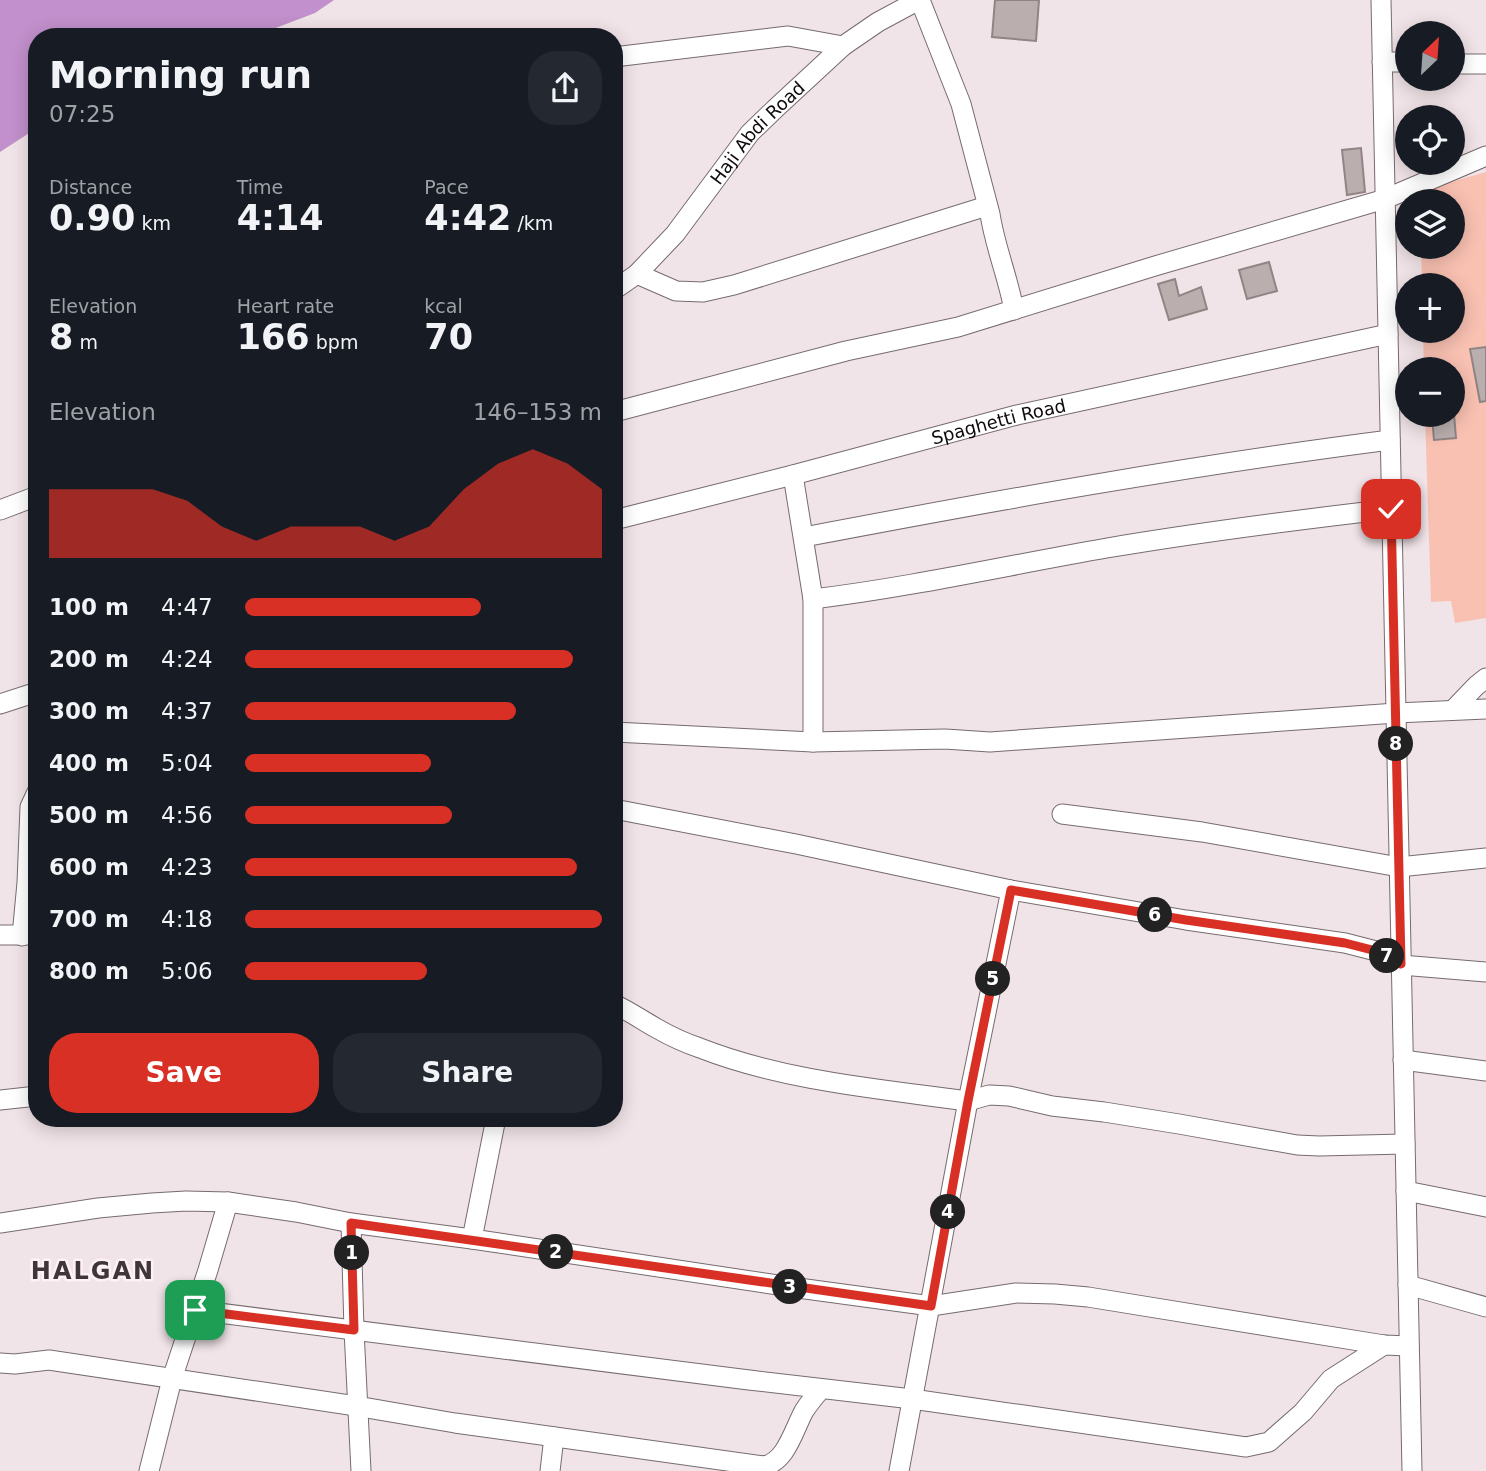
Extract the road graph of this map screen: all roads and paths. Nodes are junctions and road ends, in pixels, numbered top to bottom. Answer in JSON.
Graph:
{"nodes":[{"id":1,"x":920,"y":0,"type":"edge"},
{"id":2,"x":1381,"y":0,"type":"edge"},
{"id":3,"x":843,"y":46,"type":"junction"},
{"id":4,"x":623,"y":56,"type":"edge"},
{"id":5,"x":1382,"y":62,"type":"junction"},
{"id":6,"x":1395,"y":62,"type":"edge"},
{"id":7,"x":1465,"y":64,"type":"edge"},
{"id":8,"x":1486,"y":64,"type":"edge"},
{"id":9,"x":1486,"y":156,"type":"edge"},
{"id":10,"x":1385,"y":199,"type":"junction"},
{"id":11,"x":987,"y":206,"type":"junction"},
{"id":12,"x":638,"y":274,"type":"junction"},
{"id":13,"x":623,"y":284,"type":"edge"},
{"id":14,"x":1014,"y":310,"type":"junction"},
{"id":15,"x":1388,"y":334,"type":"junction"},
{"id":16,"x":623,"y":410,"type":"edge"},
{"id":17,"x":1390,"y":440,"type":"junction"},
{"id":18,"x":793,"y":475,"type":"junction"},
{"id":19,"x":28,"y":499,"type":"edge"},
{"id":20,"x":1391,"y":509,"type":"junction"},
{"id":21,"x":0,"y":510,"type":"edge"},
{"id":22,"x":623,"y":518,"type":"edge"},
{"id":23,"x":804,"y":537,"type":"junction"},
{"id":24,"x":813,"y":599,"type":"junction"},
{"id":25,"x":1486,"y":678,"type":"edge"},
{"id":26,"x":28,"y":695,"type":"edge"},
{"id":27,"x":0,"y":704,"type":"edge"},
{"id":28,"x":1486,"y":709,"type":"edge"},
{"id":29,"x":1453,"y":710,"type":"junction"},
{"id":30,"x":1396,"y":713,"type":"junction"},
{"id":31,"x":623,"y":732,"type":"edge"},
{"id":32,"x":813,"y":742,"type":"junction"},
{"id":33,"x":623,"y":811,"type":"edge"},
{"id":34,"x":1062,"y":814,"type":"dead end"},
{"id":35,"x":28,"y":858,"type":"edge"},
{"id":36,"x":1486,"y":858,"type":"edge"},
{"id":37,"x":1399,"y":867,"type":"junction"},
{"id":38,"x":1011,"y":890,"type":"junction"},
{"id":39,"x":28,"y":910,"type":"edge"},
{"id":40,"x":0,"y":935,"type":"edge"},
{"id":41,"x":28,"y":936,"type":"edge"},
{"id":42,"x":1401,"y":964,"type":"junction"},
{"id":43,"x":1486,"y":972,"type":"edge"},
{"id":44,"x":623,"y":1008,"type":"edge"},
{"id":45,"x":1403,"y":1060,"type":"junction"},
{"id":46,"x":1486,"y":1071,"type":"edge"},
{"id":47,"x":28,"y":1098,"type":"edge"},
{"id":48,"x":0,"y":1100,"type":"edge"},
{"id":49,"x":968,"y":1101,"type":"junction"},
{"id":50,"x":494,"y":1127,"type":"edge"},
{"id":51,"x":1405,"y":1144,"type":"junction"},
{"id":52,"x":1406,"y":1192,"type":"junction"},
{"id":53,"x":228,"y":1202,"type":"junction"},
{"id":54,"x":1486,"y":1207,"type":"edge"},
{"id":55,"x":0,"y":1223,"type":"edge"},
{"id":56,"x":351,"y":1223,"type":"junction"},
{"id":57,"x":472,"y":1239,"type":"junction"},
{"id":58,"x":1408,"y":1285,"type":"junction"},
{"id":59,"x":931,"y":1306,"type":"junction"},
{"id":60,"x":1486,"y":1307,"type":"edge"},
{"id":61,"x":195,"y":1310,"type":"junction"},
{"id":62,"x":354,"y":1330,"type":"junction"},
{"id":63,"x":1384,"y":1345,"type":"junction"},
{"id":64,"x":1409,"y":1346,"type":"junction"},
{"id":65,"x":0,"y":1363,"type":"edge"},
{"id":66,"x":172,"y":1379,"type":"junction"},
{"id":67,"x":821,"y":1389,"type":"junction"},
{"id":68,"x":912,"y":1399,"type":"junction"},
{"id":69,"x":356,"y":1406,"type":"junction"},
{"id":70,"x":554,"y":1437,"type":"junction"},
{"id":71,"x":149,"y":1471,"type":"edge"},
{"id":72,"x":361,"y":1471,"type":"edge"},
{"id":73,"x":550,"y":1471,"type":"edge"},
{"id":74,"x":899,"y":1471,"type":"edge"},
{"id":75,"x":1412,"y":1471,"type":"edge"}],
"edges":[{"from":1,"to":3,"type":"street","name":"Haji Abdi Road"},
{"from":1,"to":11,"type":"street"},
{"from":2,"to":5,"type":"street"},
{"from":3,"to":4,"type":"street"},
{"from":3,"to":12,"type":"street","name":"Haji Abdi Road"},
{"from":5,"to":6,"type":"street"},
{"from":5,"to":10,"type":"street"},
{"from":7,"to":8,"type":"street"},
{"from":9,"to":10,"type":"street"},
{"from":10,"to":14,"type":"street"},
{"from":10,"to":15,"type":"street"},
{"from":11,"to":12,"type":"street"},
{"from":11,"to":14,"type":"street"},
{"from":12,"to":13,"type":"street","name":"Haji Abdi Road"},
{"from":14,"to":16,"type":"street"},
{"from":15,"to":17,"type":"street"},
{"from":15,"to":18,"type":"street","name":"Spaghetti Road"},
{"from":17,"to":20,"type":"street"},
{"from":17,"to":23,"type":"street"},
{"from":18,"to":22,"type":"street","name":"Spaghetti Road"},
{"from":18,"to":23,"type":"street"},
{"from":19,"to":21,"type":"street"},
{"from":20,"to":24,"type":"street"},
{"from":20,"to":30,"type":"street"},
{"from":23,"to":24,"type":"street"},
{"from":24,"to":32,"type":"street"},
{"from":25,"to":29,"type":"street"},
{"from":26,"to":27,"type":"street"},
{"from":28,"to":29,"type":"street"},
{"from":29,"to":30,"type":"street"},
{"from":30,"to":32,"type":"street"},
{"from":30,"to":37,"type":"street"},
{"from":31,"to":32,"type":"street"},
{"from":33,"to":38,"type":"street"},
{"from":34,"to":37,"type":"street"},
{"from":35,"to":39,"type":"street"},
{"from":36,"to":37,"type":"street"},
{"from":37,"to":42,"type":"street"},
{"from":38,"to":42,"type":"street"},
{"from":38,"to":49,"type":"street"},
{"from":40,"to":41,"type":"street"},
{"from":42,"to":43,"type":"street"},
{"from":42,"to":45,"type":"street"},
{"from":44,"to":49,"type":"street"},
{"from":45,"to":46,"type":"street"},
{"from":45,"to":51,"type":"street"},
{"from":47,"to":48,"type":"street"},
{"from":49,"to":51,"type":"street"},
{"from":49,"to":59,"type":"street"},
{"from":50,"to":57,"type":"street"},
{"from":51,"to":52,"type":"street"},
{"from":52,"to":54,"type":"street"},
{"from":52,"to":58,"type":"street"},
{"from":53,"to":55,"type":"street"},
{"from":53,"to":56,"type":"street"},
{"from":53,"to":61,"type":"street"},
{"from":56,"to":57,"type":"street"},
{"from":56,"to":62,"type":"street"},
{"from":57,"to":59,"type":"street"},
{"from":58,"to":60,"type":"street"},
{"from":58,"to":64,"type":"street"},
{"from":59,"to":63,"type":"street"},
{"from":59,"to":68,"type":"street"},
{"from":61,"to":62,"type":"street"},
{"from":61,"to":66,"type":"street"},
{"from":62,"to":67,"type":"street"},
{"from":62,"to":69,"type":"street"},
{"from":63,"to":64,"type":"street"},
{"from":63,"to":68,"type":"street"},
{"from":64,"to":75,"type":"street"},
{"from":65,"to":66,"type":"street"},
{"from":66,"to":69,"type":"street"},
{"from":66,"to":71,"type":"street"},
{"from":67,"to":68,"type":"street"},
{"from":67,"to":70,"type":"street"},
{"from":68,"to":74,"type":"street"},
{"from":69,"to":70,"type":"street"},
{"from":69,"to":72,"type":"street"},
{"from":70,"to":73,"type":"street"}]}
